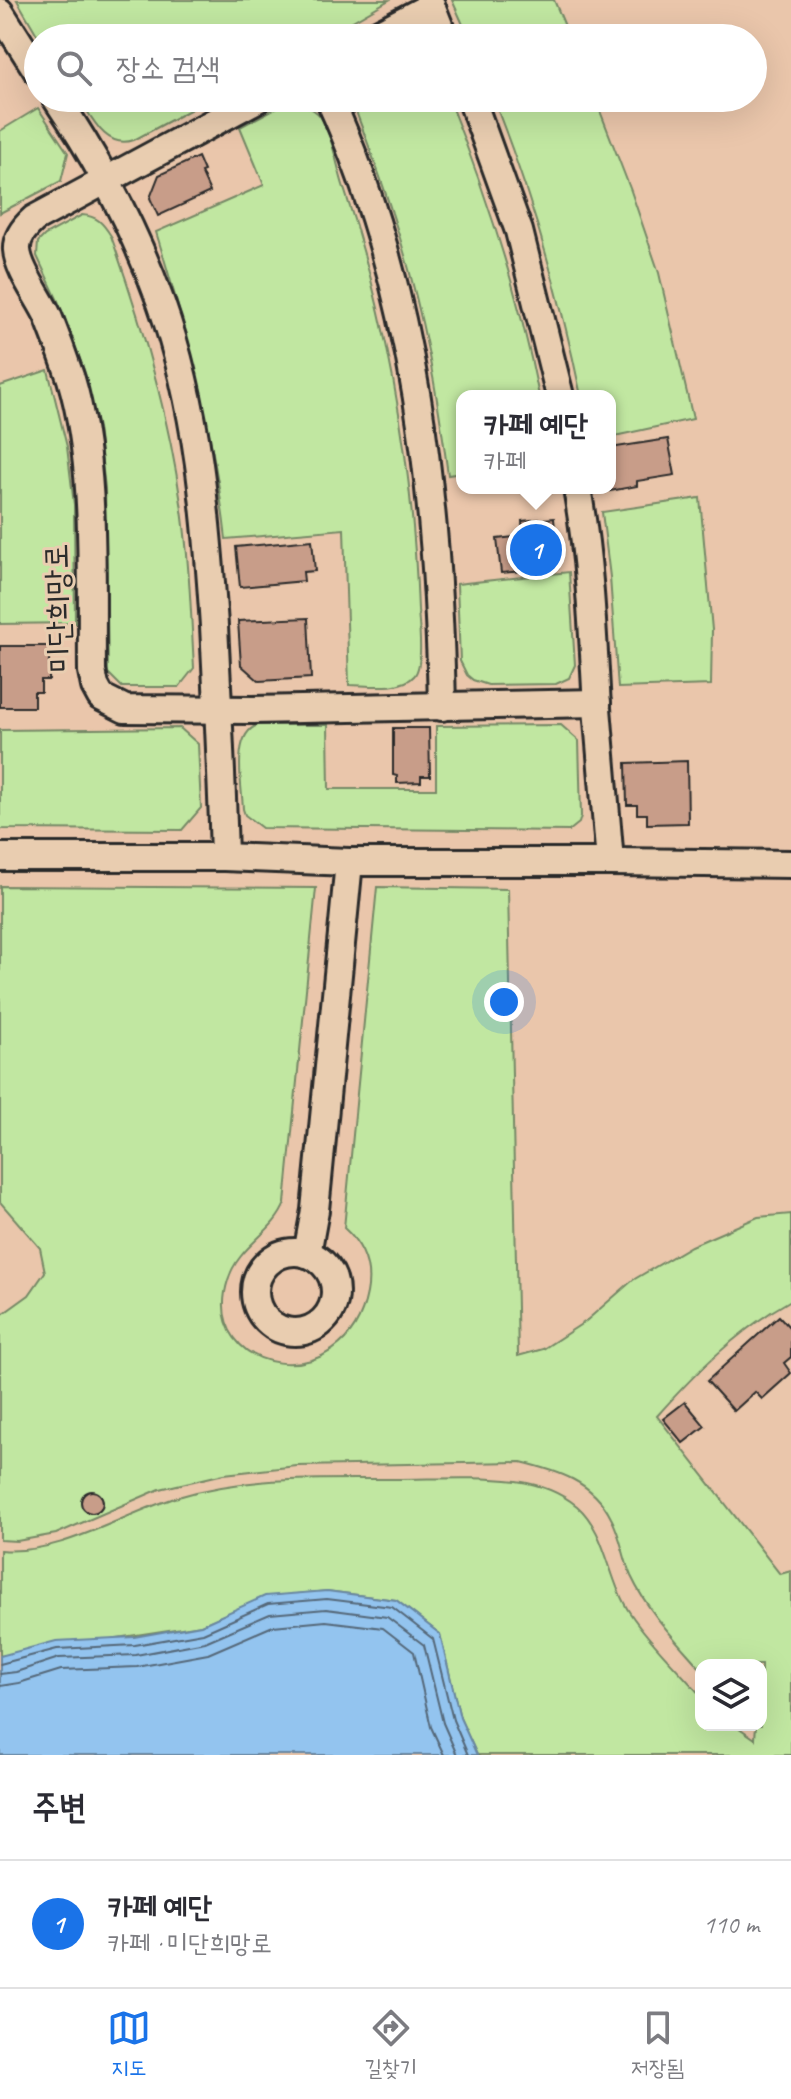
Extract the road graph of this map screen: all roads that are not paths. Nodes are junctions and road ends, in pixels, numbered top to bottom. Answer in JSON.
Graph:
{"nodes":[{"id":1,"x":430,"y":3,"type":"edge"},
{"id":2,"x":0,"y":12,"type":"edge"},
{"id":3,"x":394,"y":24,"type":"edge"},
{"id":4,"x":438,"y":24,"type":"edge"},
{"id":5,"x":24,"y":50,"type":"edge"},
{"id":6,"x":65,"y":112,"type":"edge"},
{"id":7,"x":232,"y":112,"type":"edge"},
{"id":8,"x":335,"y":112,"type":"edge"},
{"id":9,"x":476,"y":112,"type":"edge"},
{"id":10,"x":107,"y":178,"type":"junction"},
{"id":11,"x":559,"y":390,"type":"edge"},
{"id":12,"x":578,"y":494,"type":"edge"},
{"id":13,"x":597,"y":703,"type":"junction"},
{"id":14,"x":442,"y":707,"type":"junction"},
{"id":15,"x":219,"y":710,"type":"junction"},
{"id":16,"x":0,"y":857,"type":"edge"},
{"id":17,"x":224,"y":857,"type":"junction"},
{"id":18,"x":349,"y":862,"type":"junction"},
{"id":19,"x":610,"y":862,"type":"junction"},
{"id":20,"x":791,"y":864,"type":"edge"},
{"id":21,"x":307,"y":1254,"type":"dead end"}],
"edges":[{"from":1,"to":3,"type":"street"},
{"from":1,"to":4,"type":"street"},
{"from":2,"to":5,"type":"street"},
{"from":6,"to":10,"type":"street"},
{"from":7,"to":10,"type":"street","name":"미단희망로"},
{"from":8,"to":14,"type":"street"},
{"from":9,"to":11,"type":"street"},
{"from":10,"to":15,"type":"street"},
{"from":10,"to":15,"type":"street","name":"미단희망로"},
{"from":12,"to":13,"type":"street"},
{"from":13,"to":14,"type":"street","name":"미단희망로"},
{"from":13,"to":19,"type":"street"},
{"from":14,"to":15,"type":"street","name":"미단희망로"},
{"from":15,"to":17,"type":"street"},
{"from":16,"to":17,"type":"street"},
{"from":17,"to":18,"type":"street"},
{"from":18,"to":19,"type":"street"},
{"from":18,"to":21,"type":"street"},
{"from":19,"to":20,"type":"street"}]}
